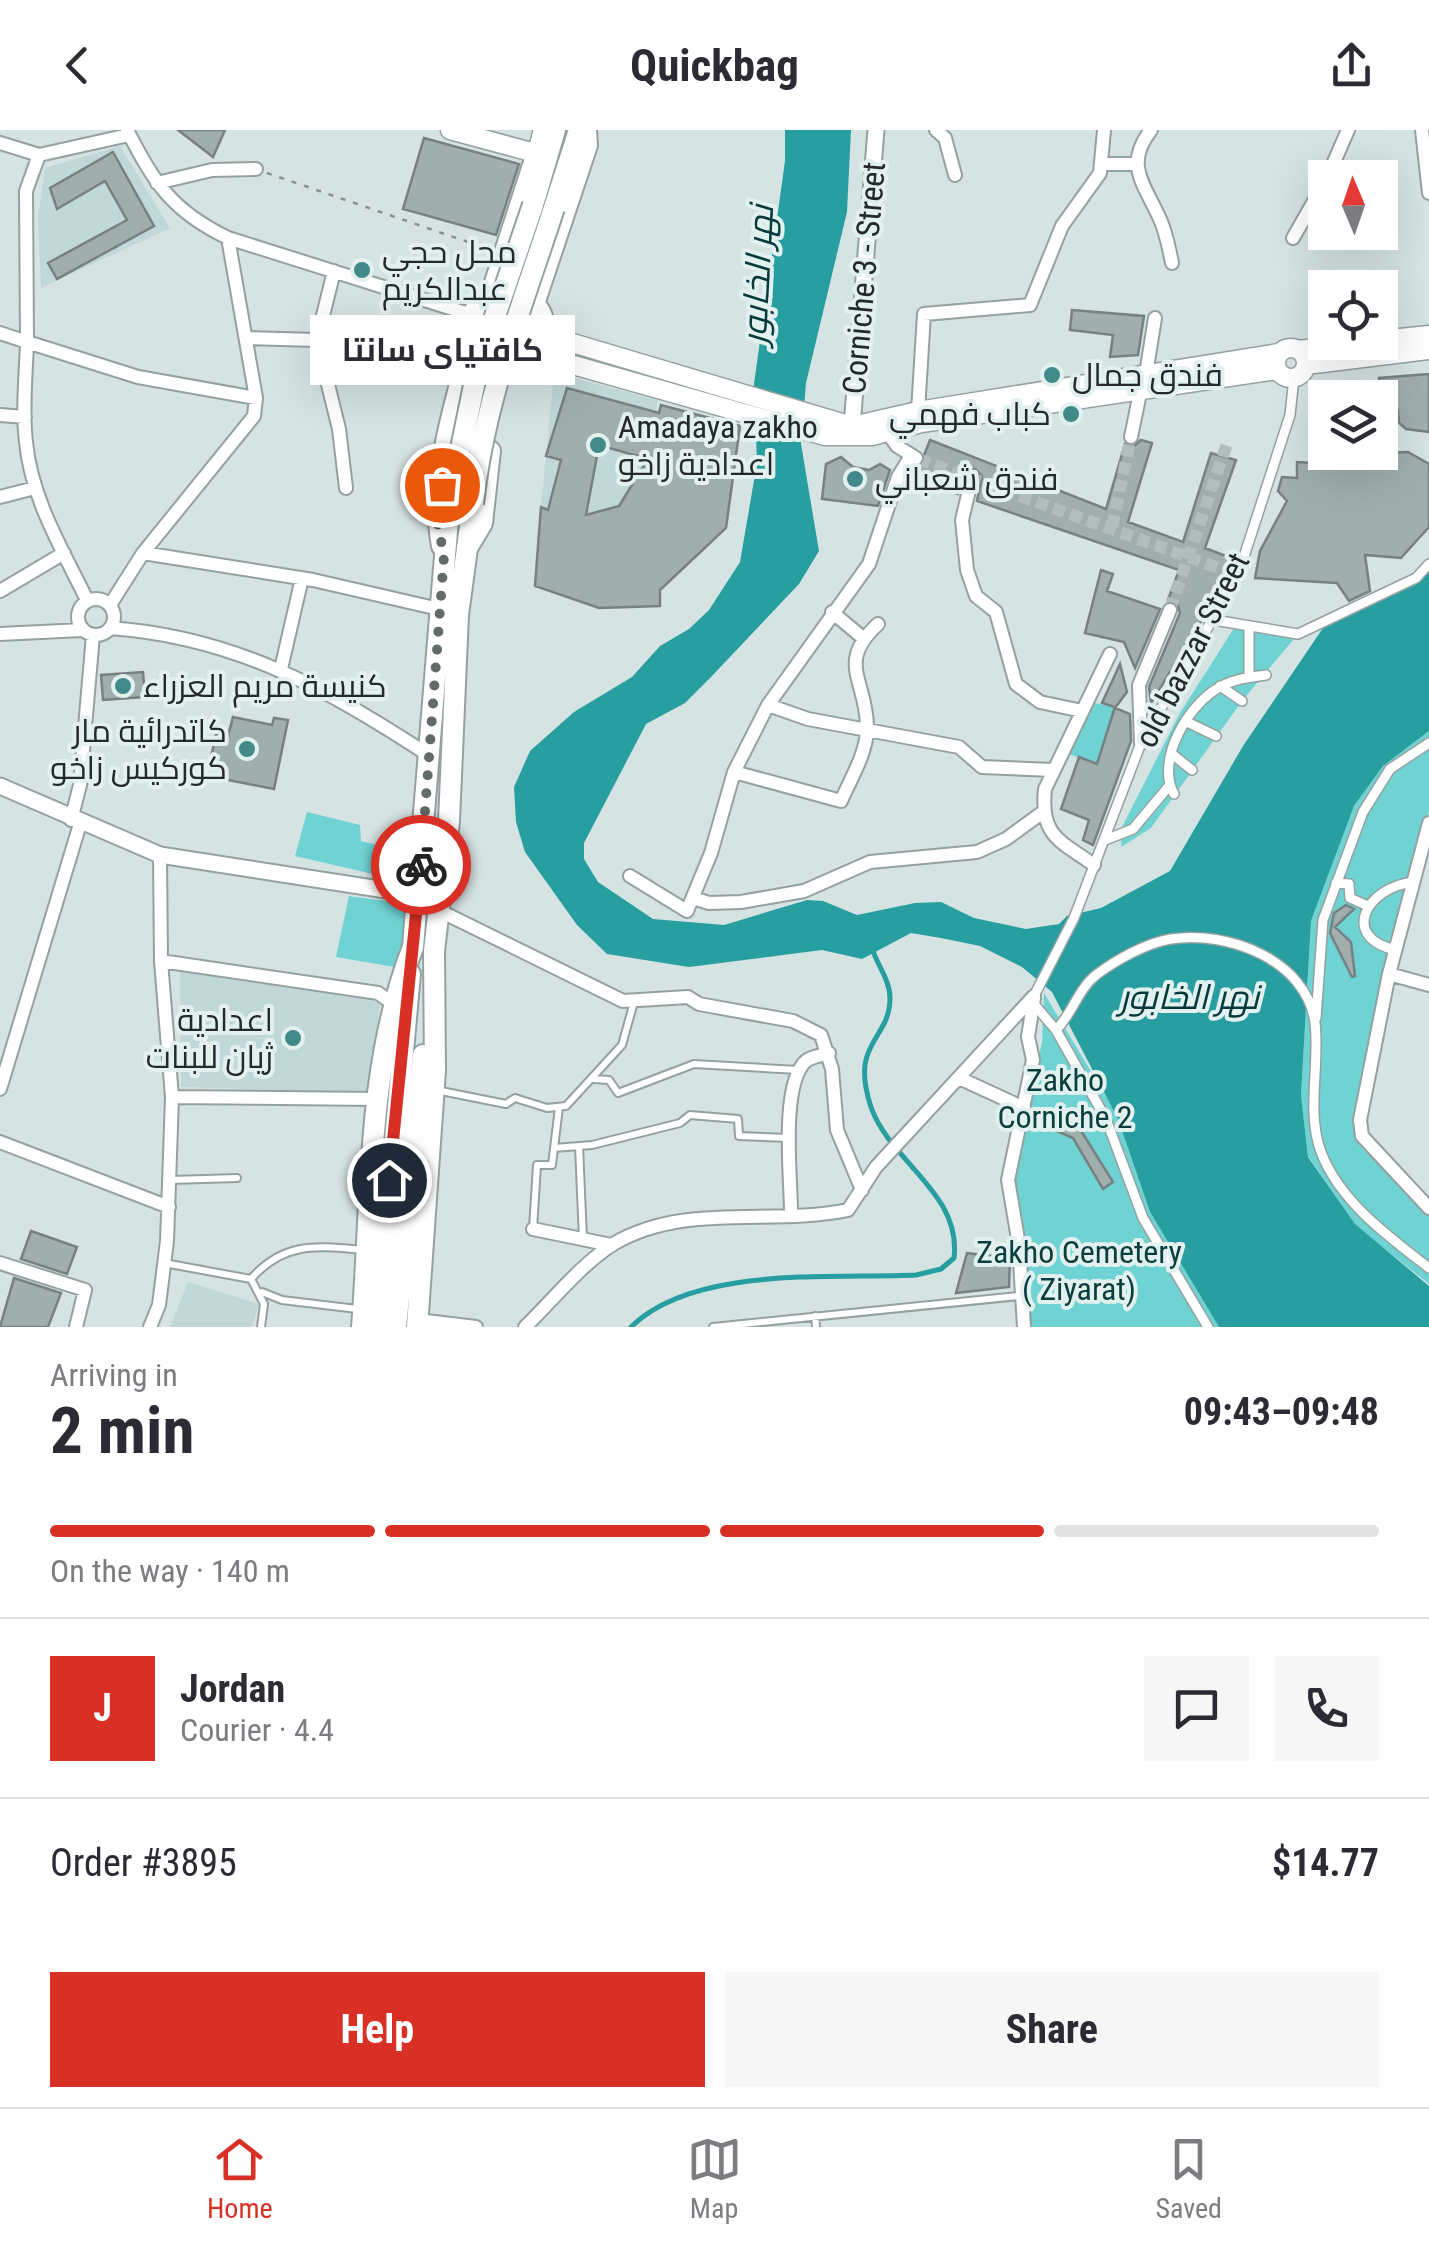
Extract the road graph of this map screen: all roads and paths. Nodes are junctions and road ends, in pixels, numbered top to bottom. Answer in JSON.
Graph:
{"nodes":[{"id":1,"x":450,"y":130,"type":"edge"},
{"id":2,"x":583,"y":130,"type":"edge"},
{"id":3,"x":876,"y":130,"type":"edge"},
{"id":4,"x":936,"y":130,"type":"edge"},
{"id":5,"x":1104,"y":130,"type":"edge"},
{"id":6,"x":1151,"y":130,"type":"edge"},
{"id":7,"x":1348,"y":130,"type":"edge"},
{"id":8,"x":1422,"y":130,"type":"edge"},
{"id":9,"x":125,"y":132,"type":"edge"},
{"id":10,"x":545,"y":140,"type":"edge"},
{"id":11,"x":0,"y":144,"type":"edge"},
{"id":12,"x":40,"y":155,"type":"junction"},
{"id":13,"x":1335,"y":160,"type":"edge"},
{"id":14,"x":1103,"y":164,"type":"junction"},
{"id":15,"x":1136,"y":164,"type":"junction"},
{"id":16,"x":256,"y":169,"type":"joint"},
{"id":17,"x":955,"y":175,"type":"dead end"},
{"id":18,"x":157,"y":183,"type":"junction"},
{"id":19,"x":1429,"y":192,"type":"edge"},
{"id":20,"x":1308,"y":212,"type":"edge"},
{"id":21,"x":228,"y":238,"type":"junction"},
{"id":22,"x":1293,"y":238,"type":"dead end"},
{"id":23,"x":508,"y":240,"type":"junction"},
{"id":24,"x":468,"y":242,"type":"dead end"},
{"id":25,"x":553,"y":252,"type":"junction"},
{"id":26,"x":1172,"y":263,"type":"dead end"},
{"id":27,"x":334,"y":271,"type":"junction"},
{"id":28,"x":492,"y":295,"type":"junction"},
{"id":29,"x":538,"y":312,"type":"junction"},
{"id":30,"x":472,"y":315,"type":"junction"},
{"id":31,"x":1155,"y":318,"type":"dead end"},
{"id":32,"x":0,"y":333,"type":"edge"},
{"id":33,"x":1429,"y":334,"type":"edge"},
{"id":34,"x":246,"y":338,"type":"junction"},
{"id":35,"x":1398,"y":338,"type":"edge"},
{"id":36,"x":317,"y":340,"type":"junction"},
{"id":37,"x":28,"y":342,"type":"junction"},
{"id":38,"x":472,"y":342,"type":"junction"},
{"id":39,"x":1429,"y":350,"type":"edge"},
{"id":40,"x":1308,"y":358,"type":"edge"},
{"id":41,"x":1291,"y":363,"type":"junction"},
{"id":42,"x":518,"y":364,"type":"junction"},
{"id":43,"x":1143,"y":383,"type":"junction"},
{"id":44,"x":690,"y":389,"type":"junction"},
{"id":45,"x":457,"y":396,"type":"junction"},
{"id":46,"x":256,"y":398,"type":"junction"},
{"id":47,"x":500,"y":408,"type":"junction"},
{"id":48,"x":918,"y":411,"type":"junction"},
{"id":49,"x":0,"y":415,"type":"edge"},
{"id":50,"x":25,"y":416,"type":"junction"},
{"id":51,"x":852,"y":426,"type":"junction"},
{"id":52,"x":828,"y":429,"type":"junction"},
{"id":53,"x":887,"y":432,"type":"junction"},
{"id":54,"x":1131,"y":437,"type":"tunnel mouth"},
{"id":55,"x":972,"y":478,"type":"dead end"},
{"id":56,"x":35,"y":488,"type":"junction"},
{"id":57,"x":346,"y":488,"type":"dead end"},
{"id":58,"x":0,"y":498,"type":"edge"},
{"id":59,"x":64,"y":553,"type":"junction"},
{"id":60,"x":143,"y":553,"type":"junction"},
{"id":61,"x":454,"y":555,"type":"junction"},
{"id":62,"x":1429,"y":564,"type":"edge"},
{"id":63,"x":302,"y":578,"type":"junction"},
{"id":64,"x":0,"y":591,"type":"edge"},
{"id":65,"x":87,"y":600,"type":"junction"},
{"id":66,"x":110,"y":605,"type":"junction"},
{"id":67,"x":439,"y":609,"type":"junction"},
{"id":68,"x":1170,"y":610,"type":"tunnel mouth"},
{"id":69,"x":832,"y":612,"type":"junction"},
{"id":70,"x":1214,"y":620,"type":"junction"},
{"id":71,"x":878,"y":624,"type":"dead end"},
{"id":72,"x":1249,"y":627,"type":"junction"},
{"id":73,"x":110,"y":628,"type":"junction"},
{"id":74,"x":88,"y":632,"type":"junction"},
{"id":75,"x":0,"y":634,"type":"edge"},
{"id":76,"x":863,"y":638,"type":"junction"},
{"id":77,"x":1110,"y":654,"type":"dead end"},
{"id":78,"x":281,"y":669,"type":"junction"},
{"id":79,"x":1266,"y":675,"type":"dead end"},
{"id":80,"x":1249,"y":677,"type":"junction"},
{"id":81,"x":1220,"y":686,"type":"junction"},
{"id":82,"x":1242,"y":701,"type":"dead end"},
{"id":83,"x":768,"y":705,"type":"junction"},
{"id":84,"x":1082,"y":711,"type":"junction"},
{"id":85,"x":1187,"y":722,"type":"junction"},
{"id":86,"x":868,"y":729,"type":"junction"},
{"id":87,"x":1216,"y":736,"type":"dead end"},
{"id":88,"x":1141,"y":742,"type":"junction"},
{"id":89,"x":1429,"y":744,"type":"edge"},
{"id":90,"x":1172,"y":754,"type":"junction"},
{"id":91,"x":430,"y":756,"type":"junction"},
{"id":92,"x":1054,"y":770,"type":"junction"},
{"id":93,"x":1192,"y":770,"type":"dead end"},
{"id":94,"x":734,"y":772,"type":"junction"},
{"id":95,"x":0,"y":786,"type":"edge"},
{"id":96,"x":1042,"y":812,"type":"junction"},
{"id":97,"x":75,"y":822,"type":"junction"},
{"id":98,"x":1429,"y":823,"type":"edge"},
{"id":99,"x":1105,"y":840,"type":"junction"},
{"id":100,"x":160,"y":855,"type":"junction"},
{"id":101,"x":1094,"y":865,"type":"junction"},
{"id":102,"x":1423,"y":868,"type":"edge"},
{"id":103,"x":630,"y":876,"type":"dead end"},
{"id":104,"x":1414,"y":882,"type":"junction"},
{"id":105,"x":1336,"y":883,"type":"junction"},
{"id":106,"x":418,"y":895,"type":"junction"},
{"id":107,"x":693,"y":898,"type":"junction"},
{"id":108,"x":1350,"y":898,"type":"junction"},
{"id":109,"x":1329,"y":903,"type":"junction"},
{"id":110,"x":1368,"y":906,"type":"junction"},
{"id":111,"x":440,"y":912,"type":"junction"},
{"id":112,"x":413,"y":947,"type":"junction"},
{"id":113,"x":434,"y":950,"type":"junction"},
{"id":114,"x":1396,"y":950,"type":"junction"},
{"id":115,"x":161,"y":961,"type":"junction"},
{"id":116,"x":1389,"y":974,"type":"junction"},
{"id":117,"x":1429,"y":985,"type":"edge"},
{"id":118,"x":1034,"y":999,"type":"junction"},
{"id":119,"x":635,"y":1001,"type":"junction"},
{"id":120,"x":392,"y":1003,"type":"junction"},
{"id":121,"x":1059,"y":1027,"type":"junction"},
{"id":122,"x":1314,"y":1041,"type":"junction"},
{"id":123,"x":828,"y":1053,"type":"junction"},
{"id":124,"x":800,"y":1070,"type":"junction"},
{"id":125,"x":960,"y":1078,"type":"junction"},
{"id":126,"x":593,"y":1079,"type":"junction"},
{"id":127,"x":0,"y":1089,"type":"edge"},
{"id":128,"x":434,"y":1090,"type":"junction"},
{"id":129,"x":172,"y":1097,"type":"junction"},
{"id":130,"x":378,"y":1099,"type":"junction"},
{"id":131,"x":559,"y":1107,"type":"junction"},
{"id":132,"x":1024,"y":1108,"type":"junction"},
{"id":133,"x":790,"y":1138,"type":"junction"},
{"id":134,"x":0,"y":1142,"type":"edge"},
{"id":135,"x":579,"y":1146,"type":"junction"},
{"id":136,"x":554,"y":1148,"type":"junction"},
{"id":137,"x":237,"y":1178,"type":"dead end"},
{"id":138,"x":170,"y":1180,"type":"junction"},
{"id":139,"x":862,"y":1190,"type":"junction"},
{"id":140,"x":169,"y":1207,"type":"junction"},
{"id":141,"x":1429,"y":1208,"type":"edge"},
{"id":142,"x":791,"y":1212,"type":"junction"},
{"id":143,"x":532,"y":1229,"type":"joint"},
{"id":144,"x":583,"y":1239,"type":"junction"},
{"id":145,"x":611,"y":1245,"type":"junction"},
{"id":146,"x":368,"y":1250,"type":"junction"},
{"id":147,"x":0,"y":1262,"type":"edge"},
{"id":148,"x":163,"y":1262,"type":"junction"},
{"id":149,"x":1429,"y":1268,"type":"edge"},
{"id":150,"x":251,"y":1279,"type":"junction"},
{"id":151,"x":261,"y":1292,"type":"junction"},
{"id":152,"x":1019,"y":1296,"type":"junction"},
{"id":153,"x":815,"y":1316,"type":"junction"},
{"id":154,"x":362,"y":1318,"type":"edge"},
{"id":155,"x":418,"y":1324,"type":"edge"},
{"id":156,"x":76,"y":1327,"type":"edge"},
{"id":157,"x":150,"y":1327,"type":"edge"},
{"id":158,"x":261,"y":1327,"type":"edge"},
{"id":159,"x":378,"y":1327,"type":"edge"},
{"id":160,"x":396,"y":1327,"type":"edge"},
{"id":161,"x":476,"y":1327,"type":"edge"},
{"id":162,"x":525,"y":1327,"type":"edge"},
{"id":163,"x":713,"y":1327,"type":"edge"},
{"id":164,"x":816,"y":1327,"type":"edge"},
{"id":165,"x":1024,"y":1327,"type":"edge"},
{"id":166,"x":1208,"y":1327,"type":"edge"}],
"edges":[{"from":1,"to":10,"type":"main road"},
{"from":2,"to":25,"type":"main road"},
{"from":2,"to":61,"type":"main road","bridge":true},
{"from":3,"to":51,"type":"street","name":"Corniche 3 - Street"},
{"from":4,"to":17,"type":"street"},
{"from":5,"to":14,"type":"street"},
{"from":6,"to":15,"type":"street"},
{"from":7,"to":13,"type":"street"},
{"from":8,"to":19,"type":"street"},
{"from":9,"to":12,"type":"street"},
{"from":9,"to":18,"type":"street"},
{"from":10,"to":23,"type":"main road"},
{"from":10,"to":61,"type":"main road","bridge":true},
{"from":11,"to":12,"type":"street"},
{"from":12,"to":37,"type":"street"},
{"from":14,"to":15,"type":"street"},
{"from":14,"to":48,"type":"street"},
{"from":15,"to":26,"type":"street"},
{"from":16,"to":18,"type":"street"},
{"from":16,"to":24,"type":"path"},
{"from":18,"to":21,"type":"street"},
{"from":20,"to":22,"type":"street"},
{"from":21,"to":27,"type":"street"},
{"from":21,"to":34,"type":"street"},
{"from":23,"to":25,"type":"main road"},
{"from":23,"to":28,"type":"main road"},
{"from":25,"to":29,"type":"main road"},
{"from":27,"to":30,"type":"street"},
{"from":27,"to":36,"type":"street"},
{"from":28,"to":29,"type":"main road"},
{"from":28,"to":30,"type":"main road"},
{"from":29,"to":42,"type":"main road"},
{"from":29,"to":44,"type":"main road"},
{"from":30,"to":38,"type":"main road"},
{"from":31,"to":43,"type":"street"},
{"from":32,"to":37,"type":"street"},
{"from":33,"to":35,"type":"main road"},
{"from":34,"to":36,"type":"street"},
{"from":34,"to":46,"type":"street"},
{"from":36,"to":57,"type":"street"},
{"from":37,"to":46,"type":"street"},
{"from":37,"to":50,"type":"street"},
{"from":38,"to":42,"type":"main road"},
{"from":38,"to":45,"type":"main road"},
{"from":39,"to":41,"type":"main road"},
{"from":40,"to":41,"type":"main road"},
{"from":41,"to":43,"type":"main road"},
{"from":41,"to":70,"type":"street","name":"old bazzar Street"},
{"from":42,"to":44,"type":"main road"},
{"from":42,"to":47,"type":"main road"},
{"from":43,"to":48,"type":"main road"},
{"from":43,"to":53,"type":"main road"},
{"from":43,"to":54,"type":"street"},
{"from":44,"to":52,"type":"main road"},
{"from":45,"to":47,"type":"main road"},
{"from":45,"to":61,"type":"main road"},
{"from":46,"to":60,"type":"street"},
{"from":47,"to":61,"type":"main road"},
{"from":48,"to":51,"type":"main road"},
{"from":49,"to":50,"type":"street"},
{"from":50,"to":56,"type":"street"},
{"from":51,"to":52,"type":"main road"},
{"from":52,"to":53,"type":"main road"},
{"from":53,"to":69,"type":"street"},
{"from":55,"to":84,"type":"street"},
{"from":56,"to":58,"type":"street"},
{"from":56,"to":59,"type":"street"},
{"from":59,"to":64,"type":"street"},
{"from":59,"to":65,"type":"street"},
{"from":60,"to":63,"type":"street"},
{"from":60,"to":66,"type":"street"},
{"from":61,"to":67,"type":"main road"},
{"from":61,"to":111,"type":"main road"},
{"from":62,"to":72,"type":"street"},
{"from":63,"to":67,"type":"street"},
{"from":63,"to":78,"type":"street"},
{"from":65,"to":66,"type":"street"},
{"from":65,"to":74,"type":"street"},
{"from":66,"to":73,"type":"street"},
{"from":67,"to":91,"type":"main road"},
{"from":68,"to":88,"type":"street"},
{"from":69,"to":76,"type":"street"},
{"from":69,"to":83,"type":"street"},
{"from":70,"to":72,"type":"street"},
{"from":70,"to":88,"type":"street","name":"old bazzar Street"},
{"from":71,"to":76,"type":"street"},
{"from":72,"to":80,"type":"street"},
{"from":73,"to":74,"type":"street"},
{"from":73,"to":78,"type":"street"},
{"from":74,"to":75,"type":"street"},
{"from":74,"to":97,"type":"street"},
{"from":76,"to":86,"type":"street"},
{"from":77,"to":84,"type":"street"},
{"from":78,"to":91,"type":"street"},
{"from":79,"to":80,"type":"street"},
{"from":80,"to":81,"type":"street"},
{"from":81,"to":82,"type":"street"},
{"from":81,"to":85,"type":"street"},
{"from":83,"to":86,"type":"street"},
{"from":83,"to":94,"type":"street"},
{"from":84,"to":92,"type":"street"},
{"from":85,"to":87,"type":"street"},
{"from":85,"to":90,"type":"street"},
{"from":86,"to":92,"type":"street"},
{"from":86,"to":94,"type":"street"},
{"from":88,"to":99,"type":"street","name":"old bazzar Street"},
{"from":89,"to":105,"type":"street"},
{"from":90,"to":93,"type":"street"},
{"from":90,"to":99,"type":"street"},
{"from":91,"to":106,"type":"main road"},
{"from":92,"to":96,"type":"street"},
{"from":94,"to":107,"type":"street"},
{"from":95,"to":97,"type":"street"},
{"from":96,"to":101,"type":"street"},
{"from":96,"to":107,"type":"street"},
{"from":97,"to":100,"type":"street"},
{"from":97,"to":127,"type":"street"},
{"from":98,"to":102,"type":"street"},
{"from":99,"to":101,"type":"street","name":"old bazzar Street"},
{"from":100,"to":106,"type":"street"},
{"from":100,"to":115,"type":"street"},
{"from":101,"to":118,"type":"street","name":"old bazzar Street"},
{"from":102,"to":104,"type":"street"},
{"from":103,"to":107,"type":"street"},
{"from":104,"to":110,"type":"street"},
{"from":104,"to":114,"type":"street"},
{"from":105,"to":108,"type":"street"},
{"from":105,"to":109,"type":"street"},
{"from":106,"to":112,"type":"main road"},
{"from":108,"to":109,"type":"street"},
{"from":108,"to":110,"type":"street"},
{"from":109,"to":122,"type":"street"},
{"from":110,"to":114,"type":"street"},
{"from":111,"to":113,"type":"main road"},
{"from":111,"to":119,"type":"street"},
{"from":112,"to":120,"type":"main road"},
{"from":112,"to":159,"type":"main road"},
{"from":113,"to":128,"type":"main road"},
{"from":113,"to":160,"type":"main road"},
{"from":114,"to":116,"type":"street"},
{"from":115,"to":120,"type":"street"},
{"from":115,"to":129,"type":"street"},
{"from":116,"to":117,"type":"street"},
{"from":116,"to":141,"type":"street"},
{"from":118,"to":121,"type":"street"},
{"from":118,"to":125,"type":"street"},
{"from":118,"to":132,"type":"street"},
{"from":119,"to":123,"type":"street"},
{"from":119,"to":126,"type":"lane"},
{"from":120,"to":130,"type":"main road"},
{"from":121,"to":122,"type":"street"},
{"from":121,"to":166,"type":"street"},
{"from":122,"to":149,"type":"street"},
{"from":123,"to":124,"type":"street"},
{"from":123,"to":139,"type":"street"},
{"from":124,"to":126,"type":"lane"},
{"from":124,"to":133,"type":"street"},
{"from":125,"to":132,"type":"street"},
{"from":125,"to":139,"type":"street"},
{"from":126,"to":131,"type":"lane"},
{"from":128,"to":131,"type":"lane"},
{"from":128,"to":155,"type":"main road"},
{"from":129,"to":130,"type":"street"},
{"from":129,"to":138,"type":"street"},
{"from":130,"to":146,"type":"main road"},
{"from":131,"to":136,"type":"lane"},
{"from":132,"to":152,"type":"street"},
{"from":133,"to":135,"type":"lane"},
{"from":133,"to":142,"type":"street"},
{"from":134,"to":140,"type":"street"},
{"from":135,"to":136,"type":"lane"},
{"from":135,"to":144,"type":"lane"},
{"from":136,"to":143,"type":"lane"},
{"from":137,"to":138,"type":"lane"},
{"from":138,"to":140,"type":"street"},
{"from":139,"to":142,"type":"street"},
{"from":140,"to":148,"type":"street"},
{"from":142,"to":145,"type":"street"},
{"from":143,"to":144,"type":"street"},
{"from":144,"to":145,"type":"street"},
{"from":145,"to":162,"type":"street"},
{"from":146,"to":150,"type":"lane"},
{"from":146,"to":154,"type":"main road"},
{"from":147,"to":156,"type":"street"},
{"from":148,"to":150,"type":"lane"},
{"from":148,"to":157,"type":"street"},
{"from":150,"to":151,"type":"lane"},
{"from":151,"to":154,"type":"lane"},
{"from":151,"to":158,"type":"lane"},
{"from":152,"to":153,"type":"lane"},
{"from":152,"to":165,"type":"street"},
{"from":153,"to":163,"type":"lane"},
{"from":153,"to":164,"type":"lane"},
{"from":155,"to":161,"type":"street"}]}
